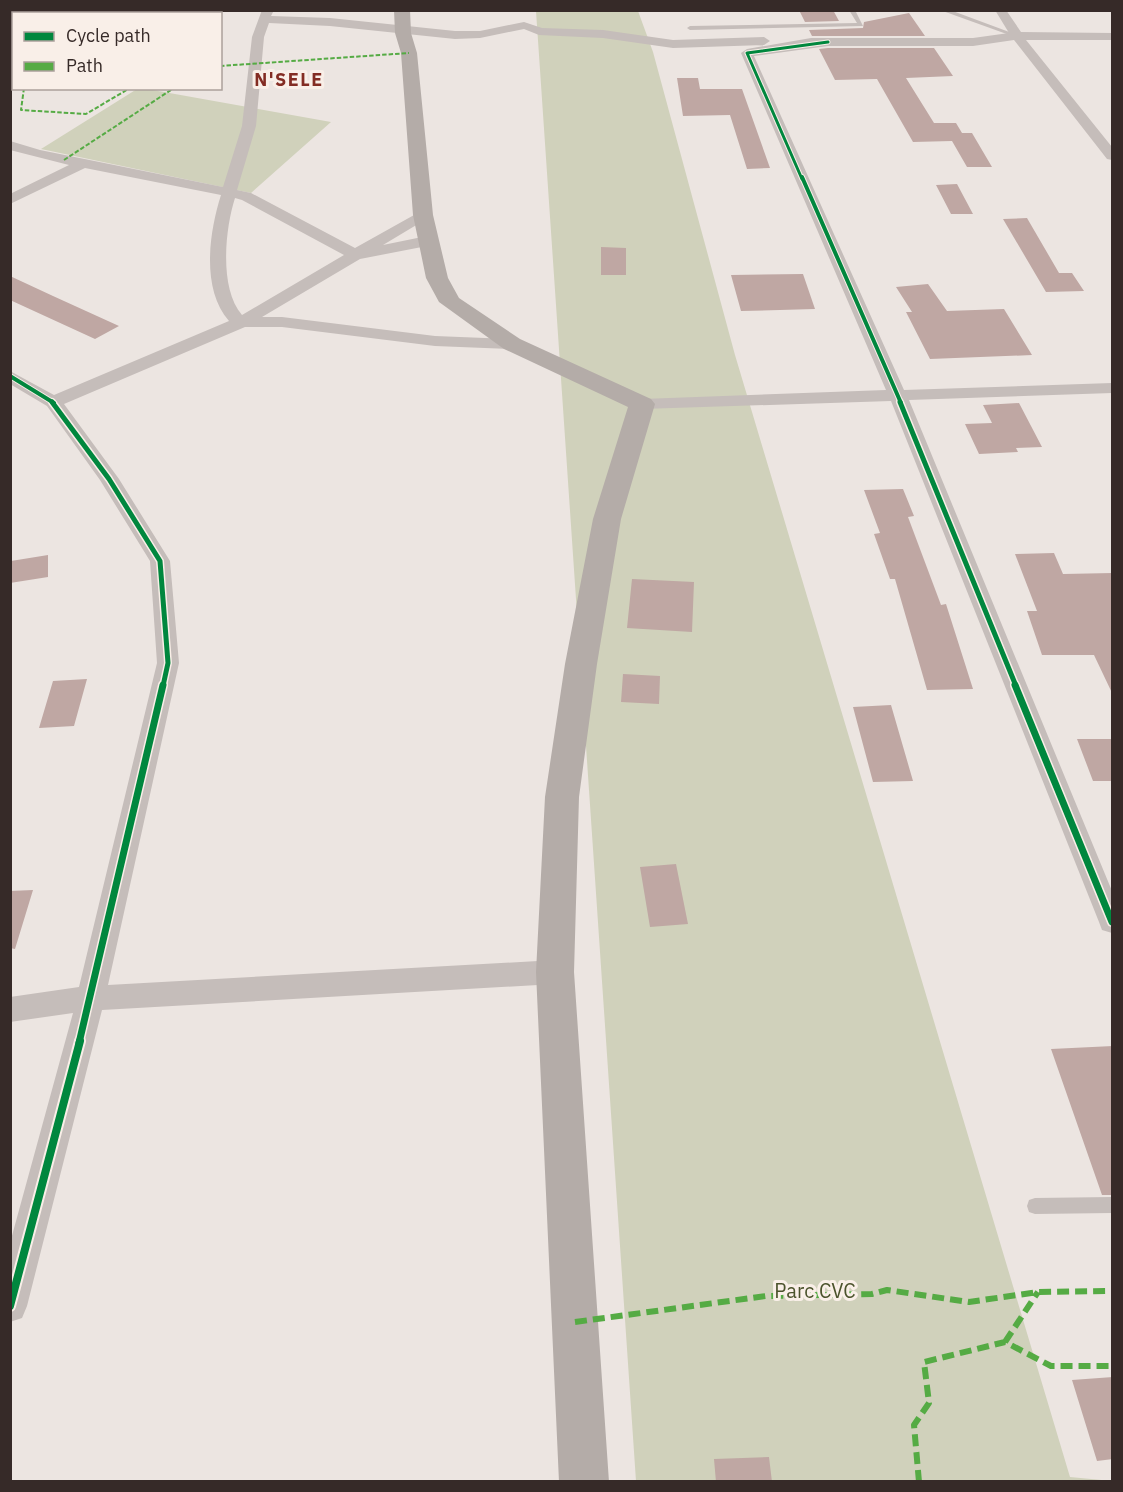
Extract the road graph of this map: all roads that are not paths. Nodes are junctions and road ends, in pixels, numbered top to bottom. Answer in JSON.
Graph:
{"nodes":[{"id":1,"x":57,"y":10,"type":"edge"},
{"id":2,"x":402,"y":10,"type":"edge"},
{"id":3,"x":852,"y":10,"type":"edge"},
{"id":4,"x":944,"y":10,"type":"edge"},
{"id":5,"x":1000,"y":10,"type":"edge"},
{"id":6,"x":43,"y":11,"type":"edge"},
{"id":7,"x":10,"y":12,"type":"edge"},
{"id":8,"x":266,"y":15,"type":"edge"},
{"id":9,"x":690,"y":28,"type":"dead end"},
{"id":10,"x":403,"y":33,"type":"junction"},
{"id":11,"x":1017,"y":36,"type":"junction"},
{"id":12,"x":1113,"y":36,"type":"edge"},
{"id":13,"x":828,"y":42,"type":"junction"},
{"id":14,"x":10,"y":145,"type":"edge"},
{"id":15,"x":1113,"y":156,"type":"edge"},
{"id":16,"x":83,"y":163,"type":"junction"},
{"id":17,"x":230,"y":193,"type":"junction"},
{"id":18,"x":10,"y":200,"type":"edge"},
{"id":19,"x":423,"y":215,"type":"junction"},
{"id":20,"x":427,"y":241,"type":"junction"},
{"id":21,"x":356,"y":255,"type":"junction"},
{"id":22,"x":240,"y":322,"type":"junction"},
{"id":23,"x":512,"y":344,"type":"junction"},
{"id":24,"x":15,"y":381,"type":"edge"},
{"id":25,"x":1113,"y":388,"type":"edge"},
{"id":26,"x":898,"y":396,"type":"junction"},
{"id":27,"x":53,"y":402,"type":"junction"},
{"id":28,"x":642,"y":404,"type":"junction"},
{"id":29,"x":1113,"y":922,"type":"edge"},
{"id":30,"x":555,"y":972,"type":"junction"},
{"id":31,"x":91,"y":998,"type":"junction"},
{"id":32,"x":10,"y":1010,"type":"edge"},
{"id":33,"x":1113,"y":1205,"type":"edge"},
{"id":34,"x":1035,"y":1206,"type":"dead end"},
{"id":35,"x":10,"y":1306,"type":"edge"},
{"id":36,"x":584,"y":1482,"type":"edge"}],
"edges":[{"from":1,"to":6,"type":"street"},
{"from":2,"to":10,"type":"main road"},
{"from":3,"to":9,"type":"lane"},
{"from":4,"to":11,"type":"lane"},
{"from":5,"to":11,"type":"street"},
{"from":6,"to":7,"type":"street"},
{"from":8,"to":10,"type":"street"},
{"from":8,"to":17,"type":"street"},
{"from":10,"to":13,"type":"street"},
{"from":10,"to":19,"type":"main road"},
{"from":11,"to":12,"type":"street"},
{"from":11,"to":13,"type":"street"},
{"from":11,"to":15,"type":"street"},
{"from":13,"to":26,"type":"street"},
{"from":14,"to":16,"type":"street"},
{"from":16,"to":17,"type":"street"},
{"from":16,"to":18,"type":"street"},
{"from":17,"to":21,"type":"street"},
{"from":17,"to":22,"type":"street"},
{"from":19,"to":20,"type":"main road"},
{"from":19,"to":21,"type":"street"},
{"from":20,"to":21,"type":"street"},
{"from":20,"to":23,"type":"main road"},
{"from":21,"to":22,"type":"street"},
{"from":22,"to":23,"type":"street"},
{"from":22,"to":27,"type":"street"},
{"from":23,"to":28,"type":"main road"},
{"from":24,"to":27,"type":"street"},
{"from":25,"to":26,"type":"street"},
{"from":26,"to":28,"type":"street"},
{"from":26,"to":29,"type":"street"},
{"from":27,"to":31,"type":"street"},
{"from":28,"to":30,"type":"main road"},
{"from":30,"to":31,"type":"street"},
{"from":30,"to":36,"type":"main road"},
{"from":31,"to":32,"type":"street"},
{"from":31,"to":35,"type":"street"},
{"from":33,"to":34,"type":"lane"}]}
